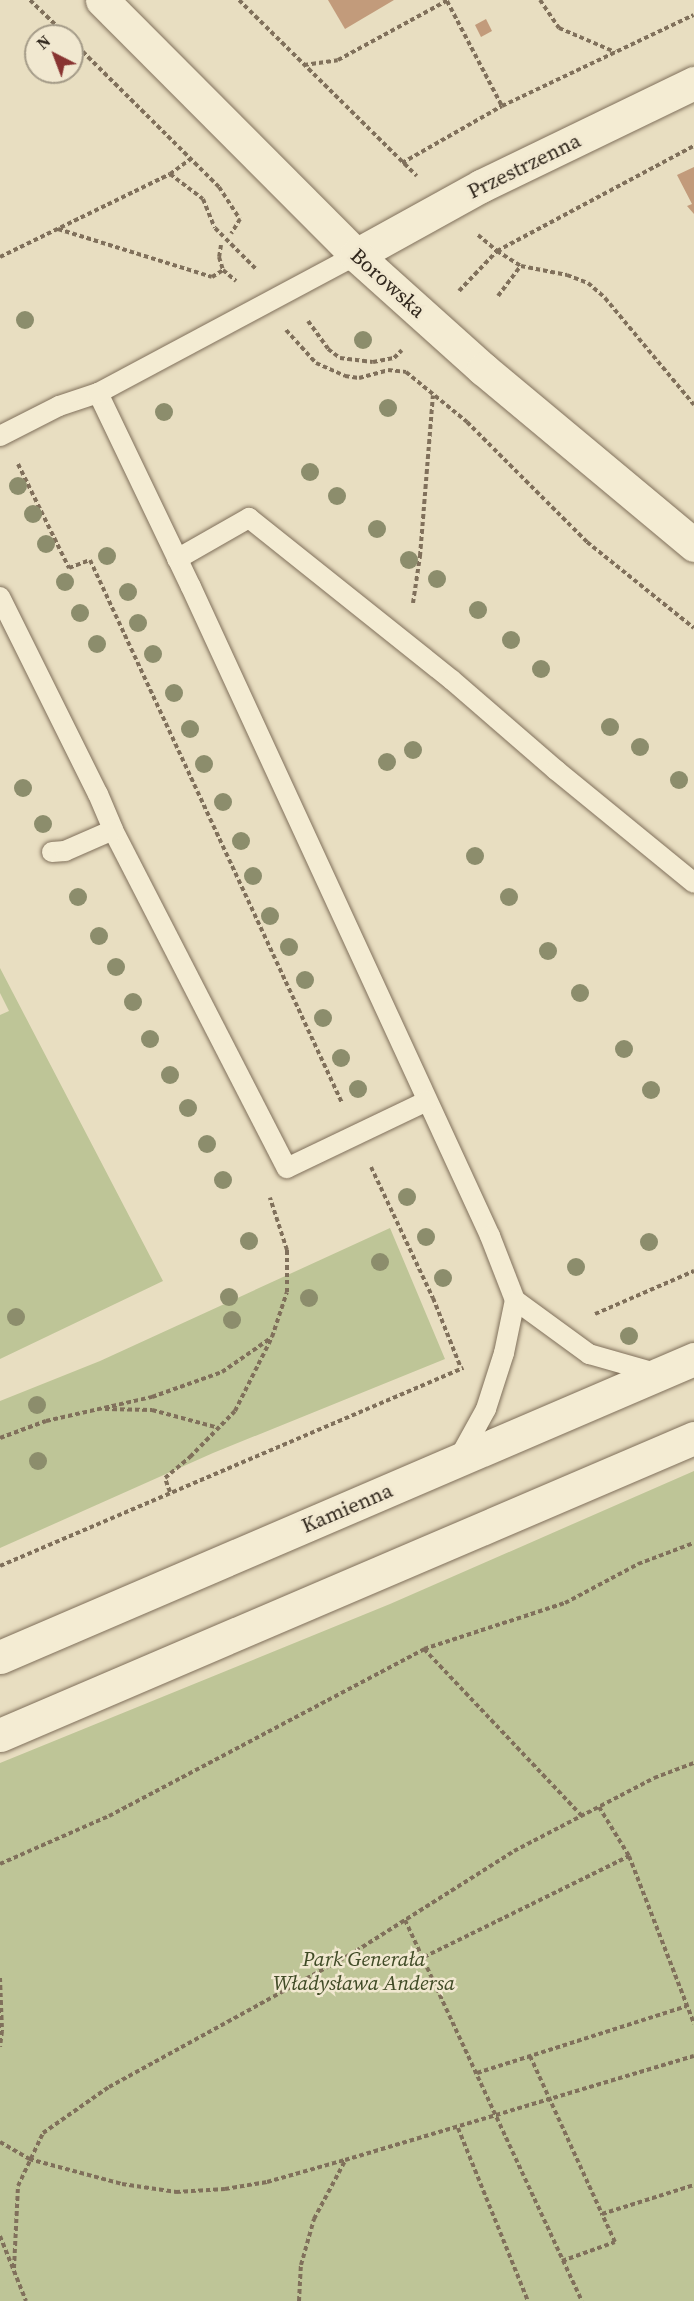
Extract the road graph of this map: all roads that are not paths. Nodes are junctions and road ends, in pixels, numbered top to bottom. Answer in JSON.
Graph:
{"nodes":[{"id":1,"x":102,"y":0,"type":"edge"},
{"id":2,"x":694,"y":83,"type":"edge"},
{"id":3,"x":356,"y":255,"type":"junction"},
{"id":4,"x":98,"y":393,"type":"junction"},
{"id":5,"x":0,"y":436,"type":"edge"},
{"id":6,"x":694,"y":545,"type":"edge"},
{"id":7,"x":177,"y":559,"type":"junction"},
{"id":8,"x":0,"y":597,"type":"edge"},
{"id":9,"x":113,"y":830,"type":"junction"},
{"id":10,"x":52,"y":852,"type":"dead end"},
{"id":11,"x":694,"y":883,"type":"edge"},
{"id":12,"x":427,"y":1101,"type":"junction"},
{"id":13,"x":515,"y":1300,"type":"junction"},
{"id":14,"x":694,"y":1359,"type":"edge"},
{"id":15,"x":659,"y":1374,"type":"junction"},
{"id":16,"x":694,"y":1438,"type":"edge"},
{"id":17,"x":458,"y":1460,"type":"junction"},
{"id":18,"x":0,"y":1657,"type":"edge"},
{"id":19,"x":0,"y":1735,"type":"edge"}],
"edges":[{"from":1,"to":3,"type":"street","name":"Borowska"},
{"from":2,"to":3,"type":"street","name":"Przestrzenna"},
{"from":3,"to":4,"type":"lane"},
{"from":3,"to":6,"type":"street","name":"Borowska"},
{"from":4,"to":5,"type":"lane"},
{"from":4,"to":7,"type":"lane"},
{"from":7,"to":11,"type":"lane"},
{"from":7,"to":12,"type":"lane"},
{"from":8,"to":9,"type":"lane"},
{"from":9,"to":10,"type":"lane"},
{"from":9,"to":12,"type":"lane"},
{"from":12,"to":13,"type":"lane"},
{"from":13,"to":15,"type":"lane"},
{"from":13,"to":17,"type":"lane"},
{"from":14,"to":15,"type":"street","name":"Kamienna"},
{"from":15,"to":17,"type":"street","name":"Kamienna"},
{"from":16,"to":19,"type":"street"},
{"from":17,"to":18,"type":"street","name":"Kamienna"}]}
